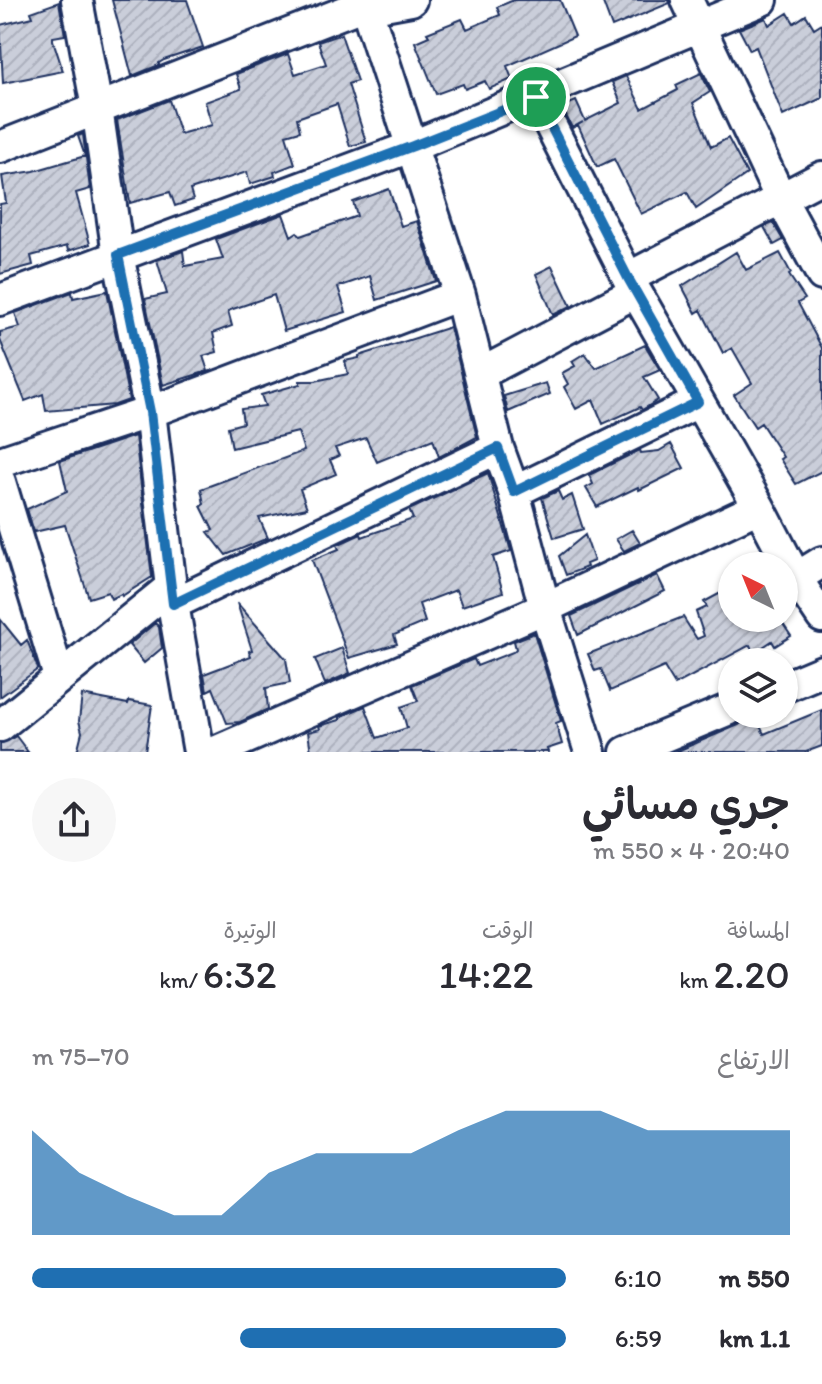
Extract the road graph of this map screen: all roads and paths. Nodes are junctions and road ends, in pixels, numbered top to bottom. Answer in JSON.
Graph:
{"nodes":[{"id":1,"x":77,"y":0,"type":"edge"},
{"id":2,"x":411,"y":0,"type":"edge"},
{"id":3,"x":762,"y":0,"type":"edge"},
{"id":4,"x":364,"y":2,"type":"edge"},
{"id":5,"x":693,"y":12,"type":"edge"},
{"id":6,"x":536,"y":97,"type":"junction"},
{"id":7,"x":97,"y":108,"type":"junction"},
{"id":8,"x":413,"y":146,"type":"junction"},
{"id":9,"x":0,"y":147,"type":"edge"},
{"id":10,"x":822,"y":177,"type":"edge"},
{"id":11,"x":780,"y":197,"type":"junction"},
{"id":12,"x":118,"y":255,"type":"junction"},
{"id":13,"x":822,"y":275,"type":"edge"},
{"id":14,"x":632,"y":285,"type":"junction"},
{"id":15,"x":460,"y":295,"type":"junction"},
{"id":16,"x":0,"y":300,"type":"edge"},
{"id":17,"x":480,"y":374,"type":"junction"},
{"id":18,"x":698,"y":402,"type":"junction"},
{"id":19,"x":150,"y":412,"type":"junction"},
{"id":20,"x":498,"y":448,"type":"junction"},
{"id":21,"x":0,"y":462,"type":"edge"},
{"id":22,"x":0,"y":482,"type":"edge"},
{"id":23,"x":514,"y":492,"type":"junction"},
{"id":24,"x":759,"y":507,"type":"junction"},
{"id":25,"x":782,"y":552,"type":"edge"},
{"id":26,"x":822,"y":562,"type":"edge"},
{"id":27,"x":798,"y":577,"type":"edge"},
{"id":28,"x":798,"y":581,"type":"edge"},
{"id":29,"x":172,"y":595,"type":"junction"},
{"id":30,"x":545,"y":608,"type":"junction"},
{"id":31,"x":822,"y":617,"type":"edge"},
{"id":32,"x":822,"y":671,"type":"edge"},
{"id":33,"x":59,"y":677,"type":"junction"},
{"id":34,"x":798,"y":681,"type":"edge"},
{"id":35,"x":718,"y":714,"type":"edge"},
{"id":36,"x":0,"y":726,"type":"edge"},
{"id":37,"x":199,"y":752,"type":"edge"},
{"id":38,"x":215,"y":752,"type":"edge"},
{"id":39,"x":590,"y":752,"type":"edge"},
{"id":40,"x":626,"y":752,"type":"edge"}],
"edges":[{"from":1,"to":7,"type":"street"},
{"from":2,"to":4,"type":"street"},
{"from":3,"to":5,"type":"street"},
{"from":4,"to":7,"type":"street"},
{"from":4,"to":8,"type":"street"},
{"from":5,"to":6,"type":"street"},
{"from":5,"to":11,"type":"street"},
{"from":6,"to":8,"type":"street"},
{"from":6,"to":14,"type":"street"},
{"from":7,"to":9,"type":"street"},
{"from":7,"to":12,"type":"street"},
{"from":8,"to":12,"type":"street"},
{"from":8,"to":15,"type":"street"},
{"from":10,"to":11,"type":"street"},
{"from":11,"to":13,"type":"street"},
{"from":11,"to":14,"type":"street"},
{"from":12,"to":16,"type":"street"},
{"from":12,"to":19,"type":"street"},
{"from":14,"to":17,"type":"street"},
{"from":14,"to":18,"type":"street"},
{"from":15,"to":17,"type":"street"},
{"from":15,"to":19,"type":"street"},
{"from":17,"to":20,"type":"street"},
{"from":18,"to":23,"type":"street"},
{"from":18,"to":24,"type":"street"},
{"from":19,"to":21,"type":"street"},
{"from":19,"to":29,"type":"street"},
{"from":20,"to":23,"type":"street"},
{"from":20,"to":29,"type":"street"},
{"from":22,"to":33,"type":"street"},
{"from":23,"to":30,"type":"street"},
{"from":24,"to":25,"type":"street"},
{"from":24,"to":30,"type":"street"},
{"from":26,"to":27,"type":"street"},
{"from":28,"to":31,"type":"street"},
{"from":29,"to":33,"type":"street"},
{"from":29,"to":37,"type":"street"},
{"from":30,"to":38,"type":"street"},
{"from":30,"to":39,"type":"street"},
{"from":32,"to":34,"type":"street"},
{"from":33,"to":36,"type":"street"},
{"from":35,"to":40,"type":"street"}]}
